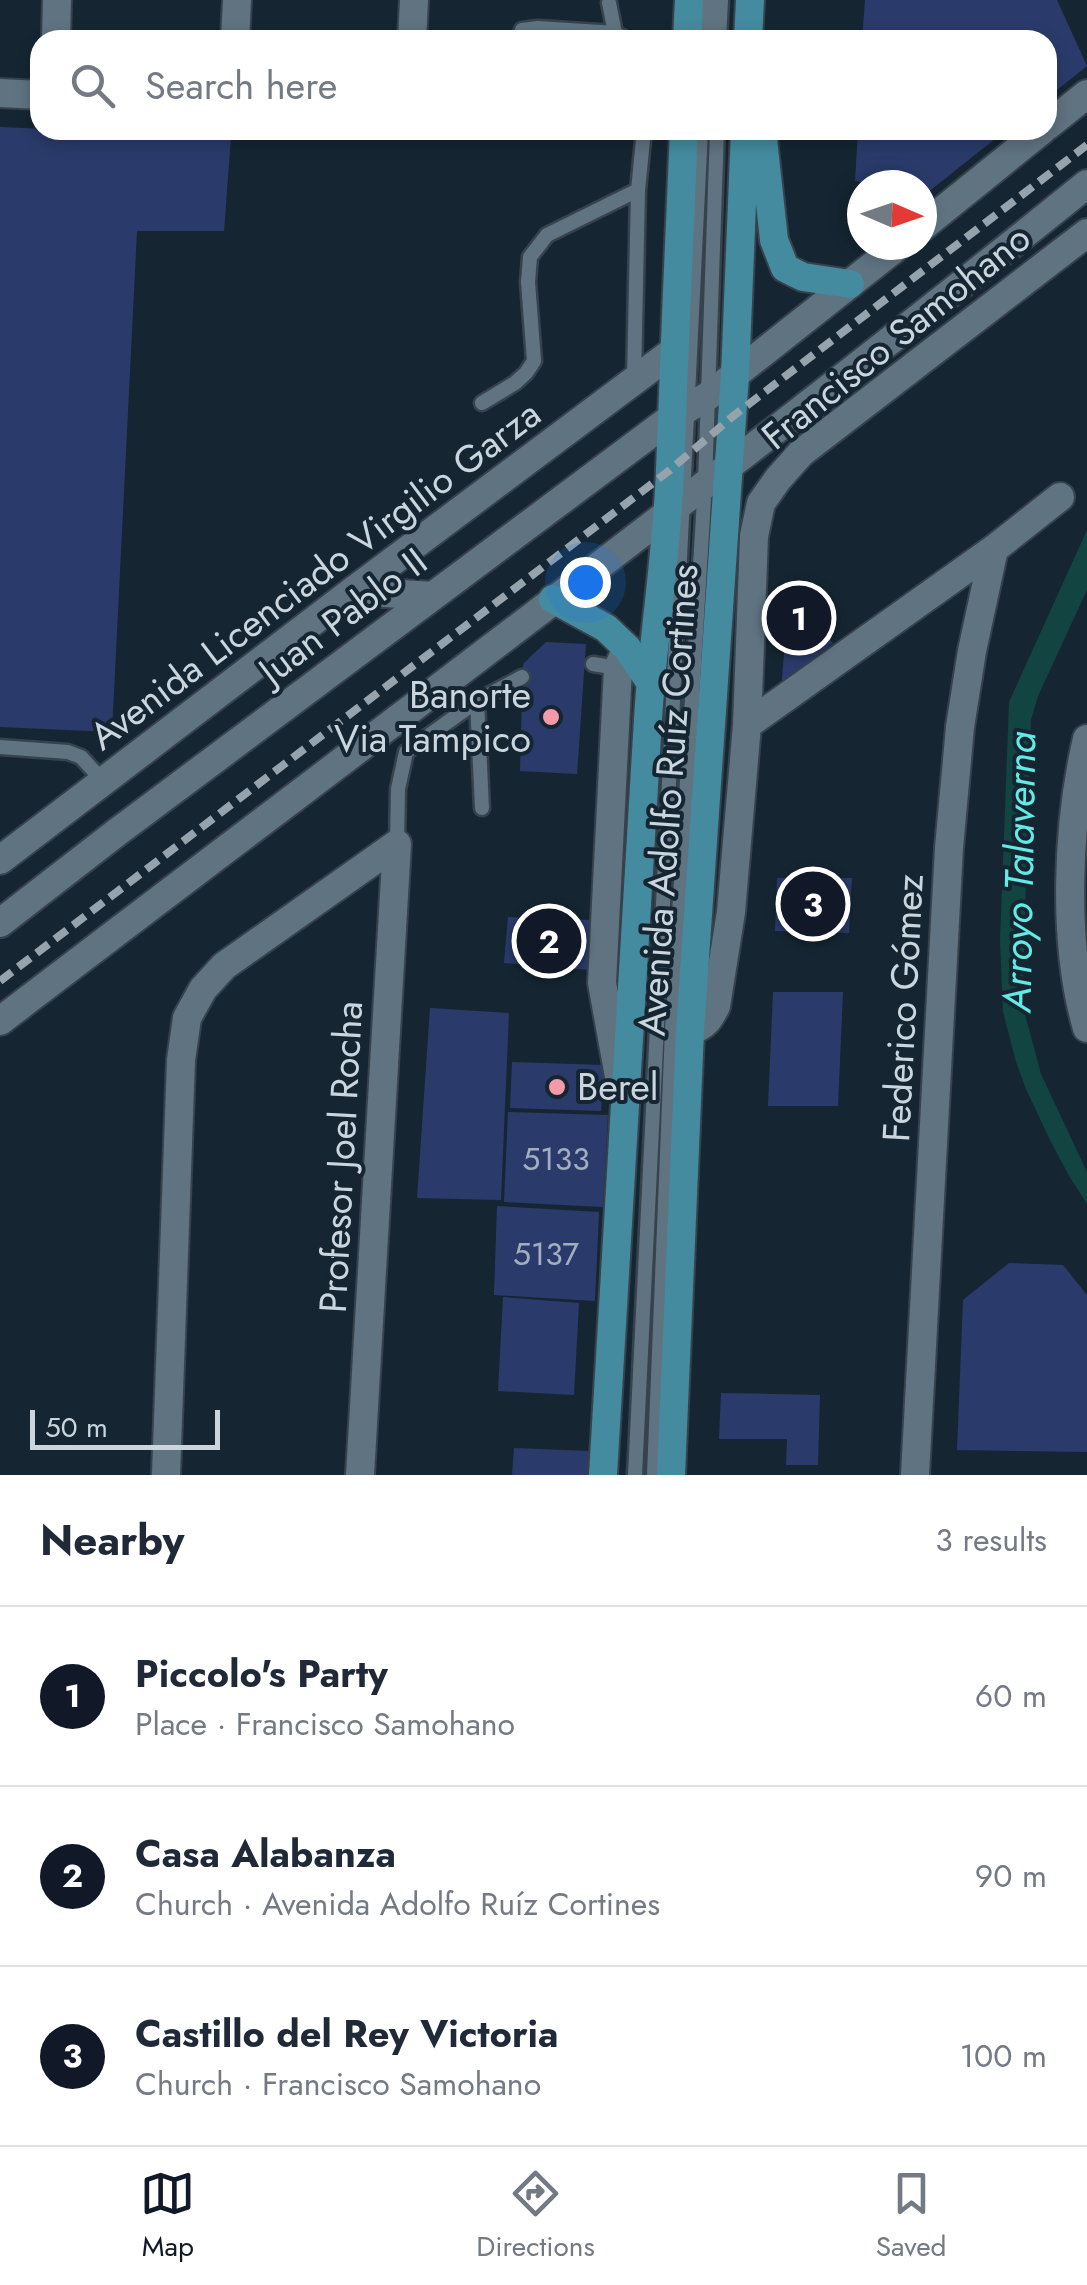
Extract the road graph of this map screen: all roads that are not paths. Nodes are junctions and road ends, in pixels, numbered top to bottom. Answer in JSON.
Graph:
{"nodes":[{"id":1,"x":57,"y":0,"type":"edge"},
{"id":2,"x":237,"y":0,"type":"edge"},
{"id":3,"x":414,"y":0,"type":"edge"},
{"id":4,"x":689,"y":0,"type":"edge"},
{"id":5,"x":708,"y":0,"type":"edge"},
{"id":6,"x":720,"y":0,"type":"edge"},
{"id":7,"x":750,"y":1,"type":"edge"},
{"id":8,"x":609,"y":3,"type":"dead end"},
{"id":9,"x":56,"y":30,"type":"edge"},
{"id":10,"x":236,"y":30,"type":"edge"},
{"id":11,"x":412,"y":30,"type":"edge"},
{"id":12,"x":522,"y":30,"type":"edge"},
{"id":13,"x":559,"y":30,"type":"edge"},
{"id":14,"x":619,"y":30,"type":"edge"},
{"id":15,"x":688,"y":30,"type":"edge"},
{"id":16,"x":706,"y":30,"type":"edge"},
{"id":17,"x":719,"y":30,"type":"edge"},
{"id":18,"x":751,"y":30,"type":"edge"},
{"id":19,"x":0,"y":93,"type":"edge"},
{"id":20,"x":30,"y":94,"type":"edge"},
{"id":21,"x":1087,"y":94,"type":"edge"},
{"id":22,"x":1057,"y":118,"type":"edge"},
{"id":23,"x":643,"y":140,"type":"edge"},
{"id":24,"x":684,"y":140,"type":"edge"},
{"id":25,"x":701,"y":140,"type":"edge"},
{"id":26,"x":715,"y":140,"type":"edge"},
{"id":27,"x":745,"y":140,"type":"edge"},
{"id":28,"x":763,"y":140,"type":"edge"},
{"id":29,"x":1030,"y":140,"type":"edge"},
{"id":30,"x":1087,"y":184,"type":"edge"},
{"id":31,"x":638,"y":190,"type":"junction"},
{"id":32,"x":937,"y":215,"type":"edge"},
{"id":33,"x":1087,"y":232,"type":"edge"},
{"id":34,"x":880,"y":260,"type":"edge"},
{"id":35,"x":850,"y":284,"type":"junction"},
{"id":36,"x":675,"y":350,"type":"junction"},
{"id":37,"x":735,"y":376,"type":"junction"},
{"id":38,"x":634,"y":381,"type":"junction"},
{"id":39,"x":482,"y":403,"type":"dead end"},
{"id":40,"x":689,"y":408,"type":"junction"},
{"id":41,"x":728,"y":466,"type":"junction"},
{"id":42,"x":1060,"y":497,"type":"dead end"},
{"id":43,"x":685,"y":499,"type":"junction"},
{"id":44,"x":994,"y":549,"type":"junction"},
{"id":45,"x":353,"y":591,"type":"junction"},
{"id":46,"x":432,"y":596,"type":"junction"},
{"id":47,"x":553,"y":598,"type":"junction"},
{"id":48,"x":613,"y":660,"type":"junction"},
{"id":49,"x":522,"y":677,"type":"dead end"},
{"id":50,"x":650,"y":682,"type":"junction"},
{"id":51,"x":477,"y":700,"type":"junction"},
{"id":52,"x":747,"y":725,"type":"junction"},
{"id":53,"x":1087,"y":739,"type":"edge"},
{"id":54,"x":0,"y":747,"type":"edge"},
{"id":55,"x":103,"y":782,"type":"junction"},
{"id":56,"x":482,"y":808,"type":"dead end"},
{"id":57,"x":116,"y":832,"type":"junction"},
{"id":58,"x":397,"y":844,"type":"junction"},
{"id":59,"x":0,"y":860,"type":"edge"},
{"id":60,"x":0,"y":899,"type":"edge"},
{"id":61,"x":0,"y":923,"type":"edge"},
{"id":62,"x":0,"y":1022,"type":"edge"},
{"id":63,"x":1087,"y":1028,"type":"edge"},
{"id":64,"x":690,"y":1030,"type":"junction"},
{"id":65,"x":623,"y":1100,"type":"junction"},
{"id":66,"x":166,"y":1475,"type":"edge"},
{"id":67,"x":360,"y":1475,"type":"edge"},
{"id":68,"x":603,"y":1475,"type":"edge"},
{"id":69,"x":635,"y":1475,"type":"edge"},
{"id":70,"x":654,"y":1475,"type":"edge"},
{"id":71,"x":670,"y":1475,"type":"edge"},
{"id":72,"x":915,"y":1475,"type":"edge"}],
"edges":[{"from":1,"to":9,"type":"street"},
{"from":2,"to":10,"type":"street"},
{"from":3,"to":11,"type":"street"},
{"from":4,"to":15,"type":"main road"},
{"from":5,"to":16,"type":"lane"},
{"from":6,"to":17,"type":"lane"},
{"from":7,"to":18,"type":"main road"},
{"from":8,"to":14,"type":"lane"},
{"from":12,"to":13,"type":"lane"},
{"from":19,"to":20,"type":"street"},
{"from":21,"to":22,"type":"street"},
{"from":23,"to":31,"type":"lane"},
{"from":24,"to":36,"type":"main road","name":"Avenida Adolfo Ruíz Cortines"},
{"from":25,"to":40,"type":"lane"},
{"from":26,"to":40,"type":"lane"},
{"from":27,"to":37,"type":"main road","name":"Avenida Adolfo Ruíz Cortines"},
{"from":28,"to":35,"type":"main road"},
{"from":29,"to":32,"type":"street"},
{"from":30,"to":41,"type":"street"},
{"from":31,"to":38,"type":"lane"},
{"from":31,"to":39,"type":"lane"},
{"from":33,"to":52,"type":"street","name":"Francisco Samohano"},
{"from":34,"to":35,"type":"street","name":"Juan Pablo II"},
{"from":35,"to":37,"type":"street","name":"Juan Pablo II"},
{"from":36,"to":38,"type":"street","name":"Avenida Licenciado Virgilio Garza"},
{"from":36,"to":40,"type":"main road","name":"Avenida Adolfo Ruíz Cortines"},
{"from":37,"to":40,"type":"street","name":"Juan Pablo II"},
{"from":37,"to":41,"type":"main road","name":"Avenida Adolfo Ruíz Cortines"},
{"from":38,"to":45,"type":"street","name":"Avenida Licenciado Virgilio Garza"},
{"from":40,"to":43,"type":"main road","name":"Avenida Adolfo Ruíz Cortines"},
{"from":40,"to":43,"type":"lane"},
{"from":40,"to":46,"type":"street","name":"Juan Pablo II"},
{"from":41,"to":43,"type":"street"},
{"from":41,"to":64,"type":"main road","name":"Avenida Adolfo Ruíz Cortines"},
{"from":42,"to":44,"type":"street"},
{"from":43,"to":47,"type":"street"},
{"from":43,"to":50,"type":"main road","name":"Avenida Adolfo Ruíz Cortines"},
{"from":43,"to":69,"type":"lane"},
{"from":43,"to":70,"type":"lane"},
{"from":44,"to":52,"type":"street"},
{"from":44,"to":72,"type":"street","name":"Federico Gómez"},
{"from":45,"to":46,"type":"street"},
{"from":45,"to":55,"type":"street","name":"Avenida Licenciado Virgilio Garza"},
{"from":46,"to":57,"type":"street","name":"Juan Pablo II"},
{"from":47,"to":48,"type":"main road"},
{"from":47,"to":62,"type":"street"},
{"from":48,"to":50,"type":"main road"},
{"from":48,"to":65,"type":"street"},
{"from":49,"to":51,"type":"lane"},
{"from":50,"to":65,"type":"main road","name":"Avenida Adolfo Ruíz Cortines"},
{"from":51,"to":56,"type":"lane"},
{"from":51,"to":58,"type":"lane"},
{"from":52,"to":64,"type":"street","name":"Francisco Samohano"},
{"from":53,"to":63,"type":"street"},
{"from":54,"to":55,"type":"lane"},
{"from":55,"to":59,"type":"street","name":"Avenida Licenciado Virgilio Garza"},
{"from":57,"to":60,"type":"street"},
{"from":57,"to":61,"type":"street","name":"Juan Pablo II"},
{"from":58,"to":66,"type":"street"},
{"from":58,"to":67,"type":"street","name":"Profesor Joel Rocha"},
{"from":64,"to":71,"type":"main road","name":"Avenida Adolfo Ruíz Cortines"},
{"from":65,"to":68,"type":"main road","name":"Avenida Adolfo Ruíz Cortines"}]}
